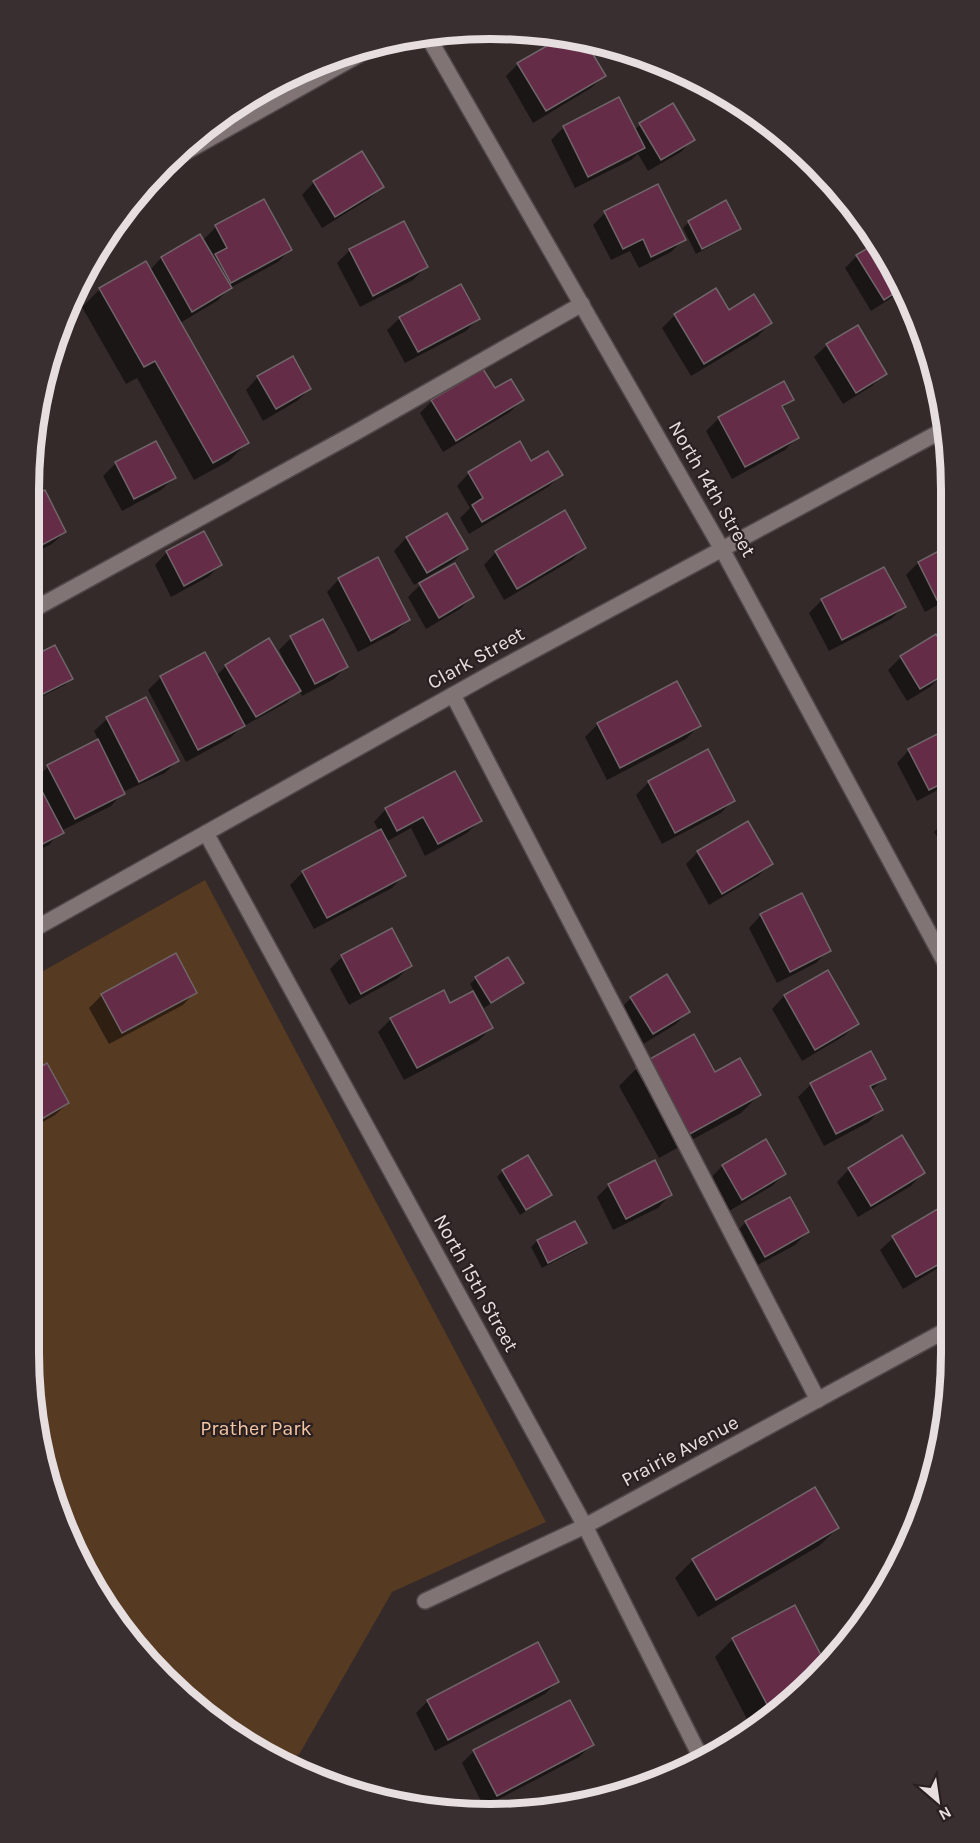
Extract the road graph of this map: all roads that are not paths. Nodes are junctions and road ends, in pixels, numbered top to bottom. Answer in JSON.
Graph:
{"nodes":[{"id":1,"x":432,"y":43,"type":"edge"},
{"id":2,"x":344,"y":63,"type":"edge"},
{"id":3,"x":203,"y":143,"type":"edge"},
{"id":4,"x":582,"y":304,"type":"junction"},
{"id":5,"x":937,"y":433,"type":"edge"},
{"id":6,"x":723,"y":551,"type":"junction"},
{"id":7,"x":39,"y":607,"type":"edge"},
{"id":8,"x":453,"y":694,"type":"junction"},
{"id":9,"x":206,"y":833,"type":"junction"},
{"id":10,"x":39,"y":926,"type":"edge"},
{"id":11,"x":941,"y":955,"type":"edge"},
{"id":12,"x":941,"y":1333,"type":"edge"},
{"id":13,"x":818,"y":1400,"type":"junction"},
{"id":14,"x":585,"y":1526,"type":"junction"},
{"id":15,"x":425,"y":1601,"type":"dead end"},
{"id":16,"x":698,"y":1753,"type":"edge"}],
"edges":[{"from":1,"to":4,"type":"street","name":"North 14th Street"},
{"from":2,"to":3,"type":"street"},
{"from":4,"to":6,"type":"street","name":"North 14th Street"},
{"from":4,"to":7,"type":"street"},
{"from":5,"to":6,"type":"street","name":"Clark Street"},
{"from":6,"to":8,"type":"street","name":"Clark Street"},
{"from":6,"to":11,"type":"street","name":"North 14th Street"},
{"from":8,"to":9,"type":"street","name":"Clark Street"},
{"from":8,"to":13,"type":"street"},
{"from":9,"to":10,"type":"street","name":"Clark Street"},
{"from":9,"to":14,"type":"street","name":"North 15th Street"},
{"from":12,"to":13,"type":"street","name":"Prairie Avenue"},
{"from":13,"to":14,"type":"street","name":"Prairie Avenue"},
{"from":14,"to":15,"type":"street","name":"Prairie Avenue"},
{"from":14,"to":16,"type":"street","name":"North 15th Street"}]}
